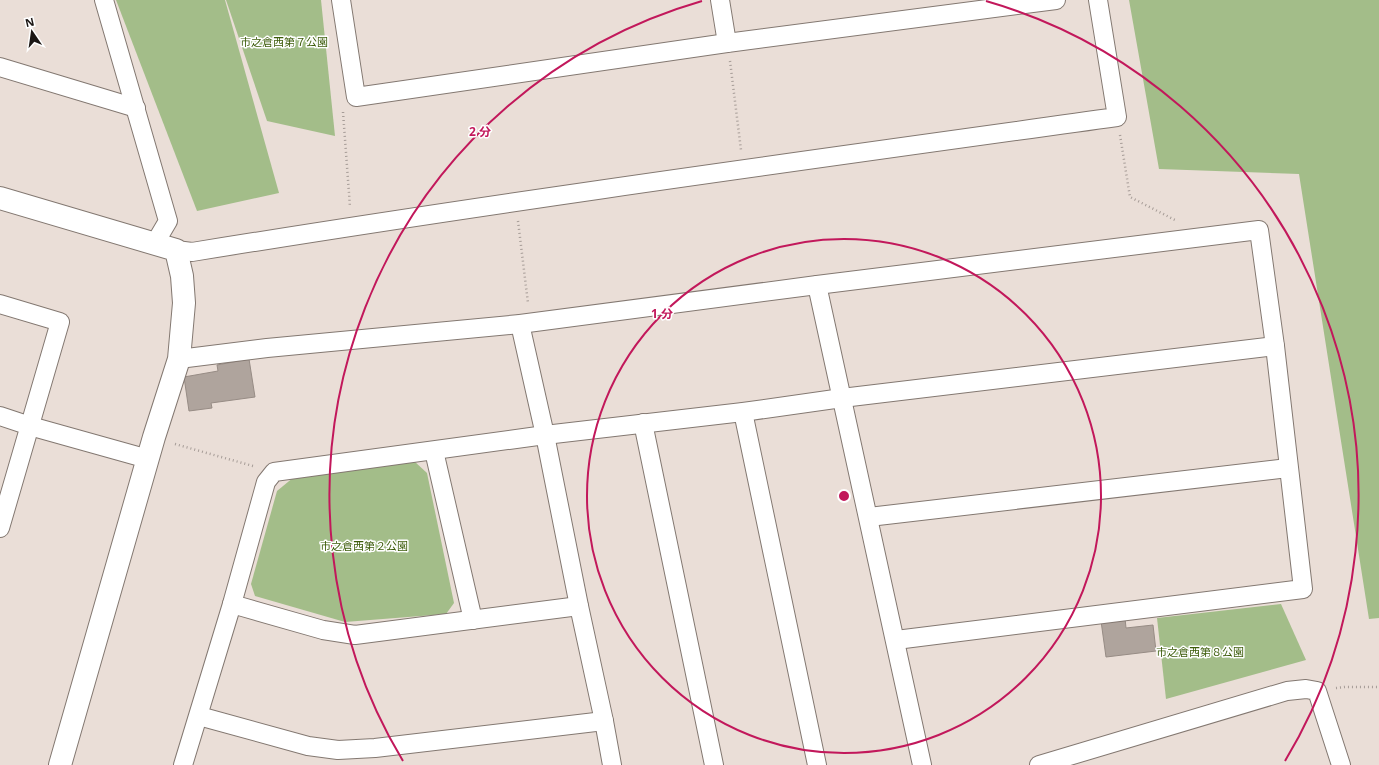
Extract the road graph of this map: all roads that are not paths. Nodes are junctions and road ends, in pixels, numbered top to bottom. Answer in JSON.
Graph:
{"nodes":[{"id":1,"x":104,"y":0,"type":"edge"},
{"id":2,"x":341,"y":0,"type":"edge"},
{"id":3,"x":720,"y":0,"type":"edge"},
{"id":4,"x":1056,"y":0,"type":"edge"},
{"id":5,"x":1098,"y":0,"type":"edge"},
{"id":6,"x":727,"y":43,"type":"junction"},
{"id":7,"x":0,"y":67,"type":"edge"},
{"id":8,"x":136,"y":108,"type":"junction"},
{"id":9,"x":0,"y":198,"type":"edge"},
{"id":10,"x":155,"y":243,"type":"junction"},
{"id":11,"x":176,"y":250,"type":"junction"},
{"id":12,"x":818,"y":285,"type":"junction"},
{"id":13,"x":0,"y":304,"type":"edge"},
{"id":14,"x":525,"y":323,"type":"junction"},
{"id":15,"x":1275,"y":346,"type":"junction"},
{"id":16,"x":179,"y":359,"type":"junction"},
{"id":17,"x":842,"y":398,"type":"junction"},
{"id":18,"x":743,"y":412,"type":"junction"},
{"id":19,"x":0,"y":416,"type":"edge"},
{"id":20,"x":643,"y":424,"type":"junction"},
{"id":21,"x":30,"y":426,"type":"junction"},
{"id":22,"x":545,"y":435,"type":"junction"},
{"id":23,"x":434,"y":451,"type":"junction"},
{"id":24,"x":148,"y":458,"type":"junction"},
{"id":25,"x":1288,"y":468,"type":"junction"},
{"id":26,"x":869,"y":517,"type":"junction"},
{"id":27,"x":0,"y":528,"type":"edge"},
{"id":28,"x":232,"y":604,"type":"junction"},
{"id":29,"x":579,"y":606,"type":"junction"},
{"id":30,"x":473,"y":620,"type":"junction"},
{"id":31,"x":896,"y":640,"type":"junction"},
{"id":32,"x":198,"y":716,"type":"junction"},
{"id":33,"x":604,"y":721,"type":"junction"},
{"id":34,"x":60,"y":765,"type":"edge"},
{"id":35,"x":183,"y":765,"type":"edge"},
{"id":36,"x":612,"y":765,"type":"edge"},
{"id":37,"x":714,"y":765,"type":"edge"},
{"id":38,"x":817,"y":765,"type":"edge"},
{"id":39,"x":922,"y":765,"type":"edge"},
{"id":40,"x":1038,"y":765,"type":"edge"},
{"id":41,"x":1341,"y":765,"type":"edge"}],
"edges":[{"from":1,"to":8,"type":"street"},
{"from":2,"to":6,"type":"street"},
{"from":3,"to":6,"type":"street"},
{"from":4,"to":6,"type":"street"},
{"from":5,"to":11,"type":"street"},
{"from":7,"to":8,"type":"street"},
{"from":8,"to":10,"type":"street"},
{"from":9,"to":10,"type":"street"},
{"from":10,"to":11,"type":"street"},
{"from":11,"to":16,"type":"street"},
{"from":12,"to":14,"type":"street"},
{"from":12,"to":15,"type":"street"},
{"from":12,"to":17,"type":"street"},
{"from":13,"to":21,"type":"street"},
{"from":14,"to":16,"type":"street"},
{"from":14,"to":22,"type":"street"},
{"from":15,"to":17,"type":"street"},
{"from":15,"to":25,"type":"street"},
{"from":16,"to":24,"type":"street"},
{"from":17,"to":18,"type":"street"},
{"from":17,"to":26,"type":"street"},
{"from":18,"to":20,"type":"street"},
{"from":18,"to":38,"type":"street"},
{"from":19,"to":21,"type":"street"},
{"from":20,"to":22,"type":"street"},
{"from":20,"to":37,"type":"street"},
{"from":21,"to":24,"type":"street"},
{"from":21,"to":27,"type":"street"},
{"from":22,"to":23,"type":"street"},
{"from":22,"to":29,"type":"street"},
{"from":23,"to":28,"type":"street"},
{"from":23,"to":30,"type":"street"},
{"from":24,"to":34,"type":"street"},
{"from":25,"to":26,"type":"street"},
{"from":25,"to":31,"type":"street"},
{"from":26,"to":31,"type":"street"},
{"from":28,"to":30,"type":"street"},
{"from":28,"to":32,"type":"street"},
{"from":29,"to":30,"type":"street"},
{"from":29,"to":33,"type":"street"},
{"from":31,"to":39,"type":"street"},
{"from":32,"to":33,"type":"street"},
{"from":32,"to":35,"type":"street"},
{"from":33,"to":36,"type":"street"},
{"from":40,"to":41,"type":"street"}]}
